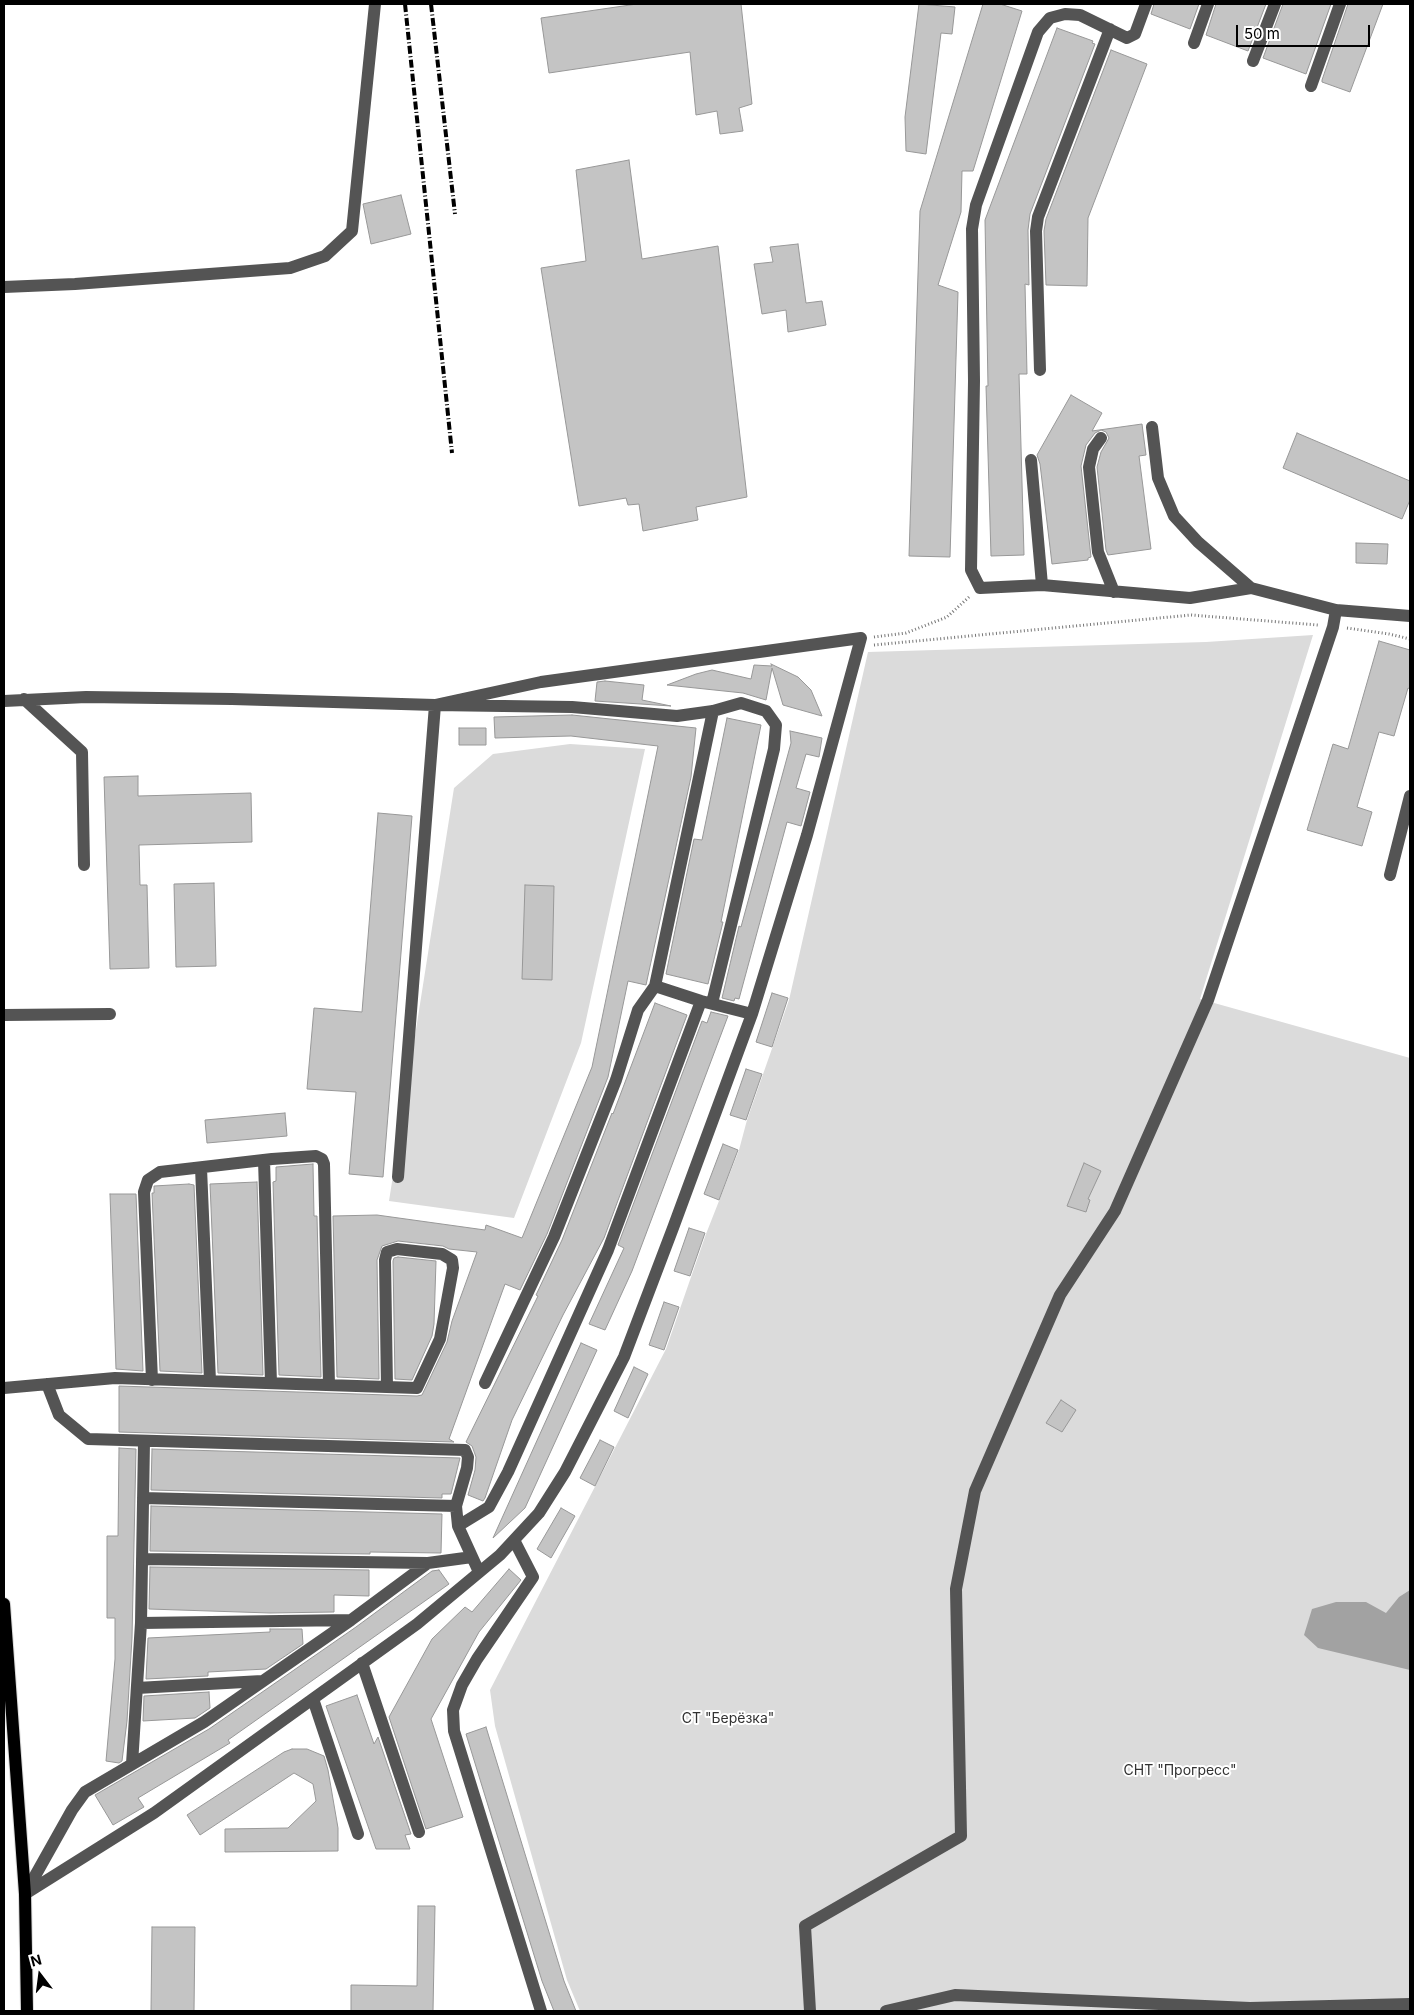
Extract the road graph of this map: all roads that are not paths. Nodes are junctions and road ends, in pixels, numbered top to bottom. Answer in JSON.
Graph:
{"nodes":[{"id":1,"x":375,"y":4,"type":"edge"},
{"id":2,"x":1146,"y":4,"type":"edge"},
{"id":3,"x":1208,"y":4,"type":"edge"},
{"id":4,"x":1274,"y":4,"type":"edge"},
{"id":5,"x":1340,"y":4,"type":"edge"},
{"id":6,"x":1082,"y":9,"type":"edge"},
{"id":7,"x":1110,"y":30,"type":"junction"},
{"id":8,"x":1194,"y":43,"type":"dead end"},
{"id":9,"x":1253,"y":61,"type":"dead end"},
{"id":10,"x":1311,"y":86,"type":"dead end"},
{"id":11,"x":4,"y":287,"type":"edge"},
{"id":12,"x":1040,"y":370,"type":"dead end"},
{"id":13,"x":1152,"y":427,"type":"dead end"},
{"id":14,"x":1100,"y":438,"type":"dead end"},
{"id":15,"x":1031,"y":460,"type":"dead end"},
{"id":16,"x":1042,"y":585,"type":"junction"},
{"id":17,"x":1251,"y":588,"type":"junction"},
{"id":18,"x":1114,"y":592,"type":"junction"},
{"id":19,"x":1336,"y":610,"type":"junction"},
{"id":20,"x":1410,"y":616,"type":"edge"},
{"id":21,"x":24,"y":699,"type":"junction"},
{"id":22,"x":4,"y":701,"type":"edge"},
{"id":23,"x":436,"y":705,"type":"junction"},
{"id":24,"x":713,"y":711,"type":"junction"},
{"id":25,"x":1410,"y":796,"type":"edge"},
{"id":26,"x":84,"y":865,"type":"dead end"},
{"id":27,"x":1390,"y":874,"type":"dead end"},
{"id":28,"x":655,"y":986,"type":"junction"},
{"id":29,"x":706,"y":1002,"type":"junction"},
{"id":30,"x":110,"y":1014,"type":"dead end"},
{"id":31,"x":752,"y":1014,"type":"junction"},
{"id":32,"x":4,"y":1015,"type":"edge"},
{"id":33,"x":264,"y":1160,"type":"junction"},
{"id":34,"x":201,"y":1168,"type":"junction"},
{"id":35,"x":398,"y":1177,"type":"dead end"},
{"id":36,"x":152,"y":1380,"type":"junction"},
{"id":37,"x":210,"y":1381,"type":"junction"},
{"id":38,"x":271,"y":1383,"type":"junction"},
{"id":39,"x":485,"y":1383,"type":"dead end"},
{"id":40,"x":48,"y":1384,"type":"junction"},
{"id":41,"x":329,"y":1385,"type":"junction"},
{"id":42,"x":387,"y":1387,"type":"junction"},
{"id":43,"x":4,"y":1388,"type":"edge"},
{"id":44,"x":144,"y":1442,"type":"junction"},
{"id":45,"x":143,"y":1498,"type":"junction"},
{"id":46,"x":456,"y":1506,"type":"junction"},
{"id":47,"x":458,"y":1526,"type":"junction"},
{"id":48,"x":514,"y":1540,"type":"junction"},
{"id":49,"x":472,"y":1557,"type":"junction"},
{"id":50,"x":142,"y":1560,"type":"junction"},
{"id":51,"x":428,"y":1563,"type":"junction"},
{"id":52,"x":479,"y":1572,"type":"junction"},
{"id":53,"x":4,"y":1604,"type":"edge"},
{"id":54,"x":351,"y":1620,"type":"junction"},
{"id":55,"x":141,"y":1622,"type":"junction"},
{"id":56,"x":5,"y":1630,"type":"edge"},
{"id":57,"x":362,"y":1663,"type":"junction"},
{"id":58,"x":262,"y":1681,"type":"junction"},
{"id":59,"x":137,"y":1688,"type":"junction"},
{"id":60,"x":313,"y":1699,"type":"junction"},
{"id":61,"x":132,"y":1764,"type":"junction"},
{"id":62,"x":419,"y":1832,"type":"dead end"},
{"id":63,"x":358,"y":1834,"type":"dead end"},
{"id":64,"x":25,"y":1894,"type":"junction"},
{"id":65,"x":1410,"y":2004,"type":"edge"},
{"id":66,"x":27,"y":2011,"type":"edge"},
{"id":67,"x":541,"y":2011,"type":"edge"},
{"id":68,"x":810,"y":2011,"type":"edge"},
{"id":69,"x":886,"y":2011,"type":"edge"}],
"edges":[{"from":1,"to":11,"type":"lane"},
{"from":2,"to":7,"type":"lane"},
{"from":3,"to":8,"type":"lane"},
{"from":4,"to":9,"type":"lane"},
{"from":5,"to":10,"type":"lane"},
{"from":6,"to":7,"type":"lane"},
{"from":6,"to":16,"type":"lane"},
{"from":7,"to":12,"type":"lane"},
{"from":13,"to":17,"type":"lane"},
{"from":14,"to":18,"type":"lane"},
{"from":15,"to":16,"type":"lane"},
{"from":16,"to":18,"type":"lane"},
{"from":17,"to":18,"type":"lane"},
{"from":17,"to":19,"type":"lane"},
{"from":19,"to":20,"type":"lane"},
{"from":19,"to":68,"type":"lane"},
{"from":21,"to":22,"type":"lane"},
{"from":21,"to":23,"type":"lane"},
{"from":21,"to":26,"type":"lane"},
{"from":23,"to":24,"type":"lane"},
{"from":23,"to":31,"type":"lane"},
{"from":23,"to":35,"type":"lane"},
{"from":24,"to":28,"type":"lane"},
{"from":24,"to":29,"type":"lane"},
{"from":25,"to":27,"type":"lane"},
{"from":28,"to":29,"type":"lane"},
{"from":28,"to":39,"type":"lane"},
{"from":29,"to":31,"type":"lane"},
{"from":29,"to":47,"type":"lane"},
{"from":30,"to":32,"type":"lane"},
{"from":31,"to":48,"type":"lane"},
{"from":33,"to":34,"type":"lane"},
{"from":33,"to":38,"type":"lane"},
{"from":33,"to":41,"type":"lane"},
{"from":34,"to":36,"type":"lane"},
{"from":34,"to":37,"type":"lane"},
{"from":36,"to":37,"type":"lane"},
{"from":36,"to":40,"type":"lane"},
{"from":37,"to":38,"type":"lane"},
{"from":38,"to":41,"type":"lane"},
{"from":40,"to":43,"type":"lane"},
{"from":40,"to":44,"type":"lane"},
{"from":41,"to":42,"type":"lane"},
{"from":42,"to":42,"type":"lane"},
{"from":44,"to":45,"type":"lane"},
{"from":44,"to":46,"type":"lane"},
{"from":45,"to":46,"type":"lane"},
{"from":45,"to":50,"type":"lane"},
{"from":46,"to":47,"type":"lane"},
{"from":47,"to":49,"type":"lane"},
{"from":48,"to":52,"type":"lane"},
{"from":48,"to":67,"type":"lane"},
{"from":49,"to":51,"type":"lane"},
{"from":49,"to":52,"type":"lane"},
{"from":50,"to":51,"type":"lane"},
{"from":50,"to":55,"type":"lane"},
{"from":51,"to":54,"type":"lane"},
{"from":52,"to":57,"type":"lane"},
{"from":53,"to":56,"type":"main road"},
{"from":54,"to":55,"type":"lane"},
{"from":54,"to":58,"type":"lane"},
{"from":55,"to":59,"type":"lane"},
{"from":56,"to":64,"type":"main road"},
{"from":57,"to":60,"type":"lane"},
{"from":57,"to":62,"type":"lane"},
{"from":58,"to":59,"type":"lane"},
{"from":58,"to":61,"type":"lane"},
{"from":59,"to":61,"type":"lane"},
{"from":60,"to":63,"type":"lane"},
{"from":60,"to":64,"type":"lane"},
{"from":61,"to":64,"type":"lane"},
{"from":64,"to":66,"type":"main road"},
{"from":65,"to":69,"type":"lane"}]}
